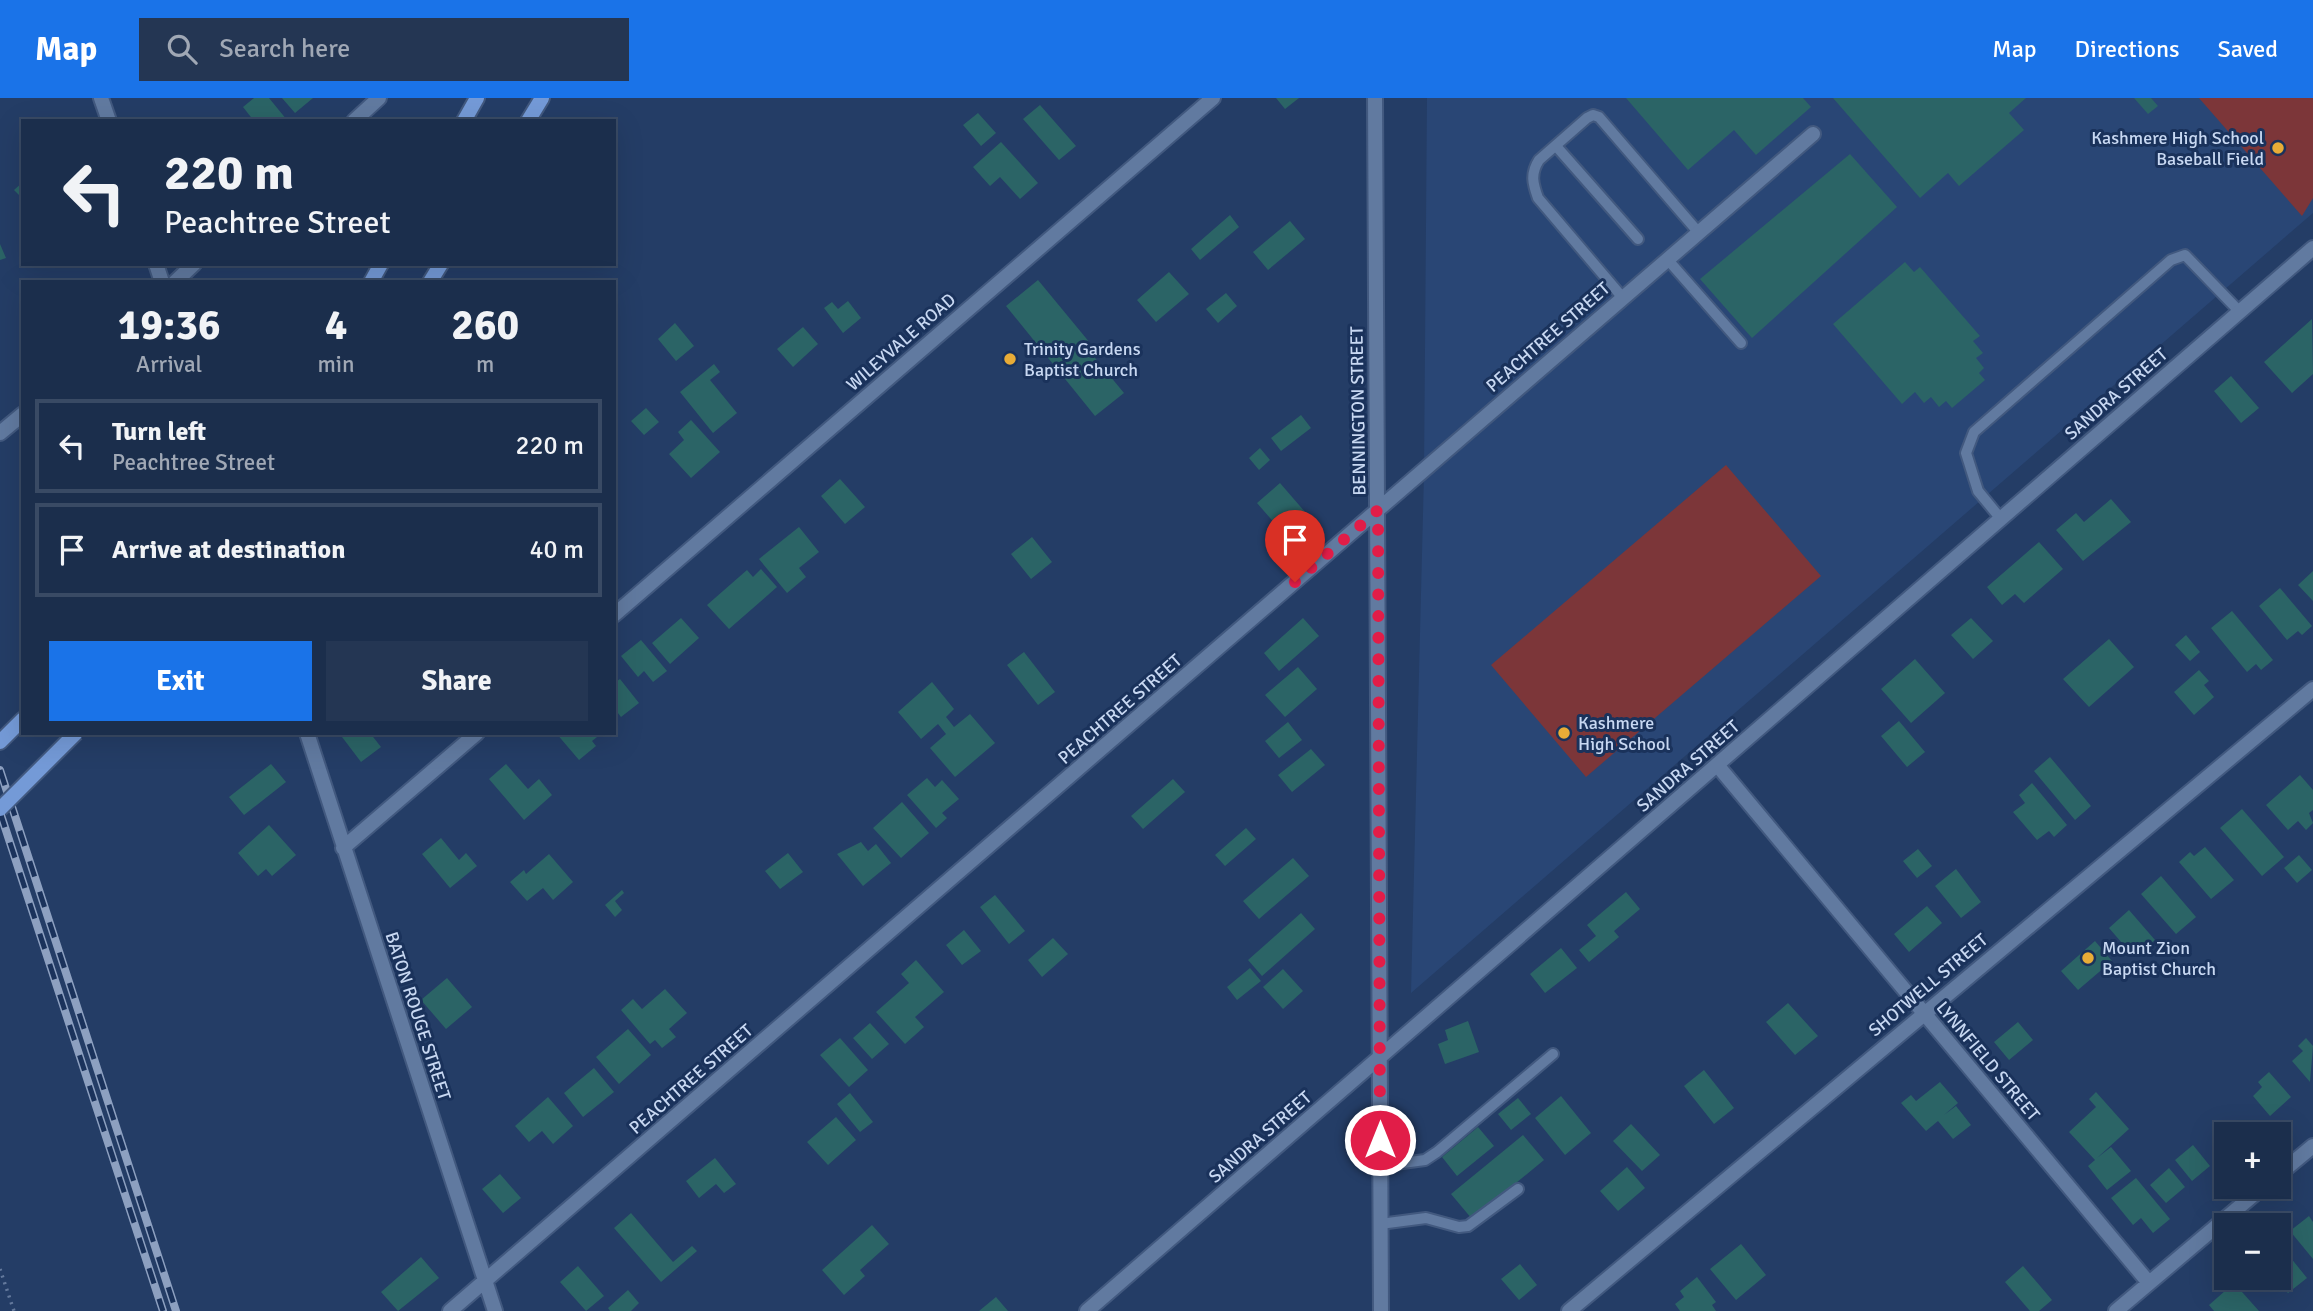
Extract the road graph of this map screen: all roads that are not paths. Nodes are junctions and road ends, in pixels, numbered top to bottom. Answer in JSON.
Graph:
{"nodes":[{"id":1,"x":102,"y":98,"type":"edge"},
{"id":2,"x":477,"y":98,"type":"edge"},
{"id":3,"x":542,"y":98,"type":"edge"},
{"id":4,"x":1213,"y":98,"type":"edge"},
{"id":5,"x":1375,"y":98,"type":"edge"},
{"id":6,"x":369,"y":101,"type":"edge"},
{"id":7,"x":108,"y":119,"type":"edge"},
{"id":8,"x":356,"y":119,"type":"edge"},
{"id":9,"x":465,"y":119,"type":"edge"},
{"id":10,"x":529,"y":119,"type":"edge"},
{"id":11,"x":1813,"y":134,"type":"dead end"},
{"id":12,"x":1556,"y":146,"type":"junction"},
{"id":13,"x":1699,"y":233,"type":"junction"},
{"id":14,"x":1638,"y":239,"type":"dead end"},
{"id":15,"x":2313,"y":248,"type":"edge"},
{"id":16,"x":1668,"y":260,"type":"junction"},
{"id":17,"x":192,"y":266,"type":"edge"},
{"id":18,"x":177,"y":280,"type":"edge"},
{"id":19,"x":1623,"y":298,"type":"junction"},
{"id":20,"x":2240,"y":312,"type":"junction"},
{"id":21,"x":1741,"y":343,"type":"dead end"},
{"id":22,"x":21,"y":416,"type":"edge"},
{"id":23,"x":0,"y":433,"type":"edge"},
{"id":24,"x":1378,"y":510,"type":"junction"},
{"id":25,"x":2001,"y":519,"type":"junction"},
{"id":26,"x":616,"y":613,"type":"edge"},
{"id":27,"x":2313,"y":689,"type":"edge"},
{"id":28,"x":21,"y":721,"type":"edge"},
{"id":29,"x":74,"y":735,"type":"edge"},
{"id":30,"x":308,"y":735,"type":"edge"},
{"id":31,"x":475,"y":735,"type":"edge"},
{"id":32,"x":0,"y":742,"type":"edge"},
{"id":33,"x":1718,"y":766,"type":"junction"},
{"id":34,"x":0,"y":809,"type":"edge"},
{"id":35,"x":343,"y":848,"type":"junction"},
{"id":36,"x":1924,"y":1014,"type":"junction"},
{"id":37,"x":1553,"y":1054,"type":"dead end"},
{"id":38,"x":1380,"y":1059,"type":"junction"},
{"id":39,"x":2313,"y":1146,"type":"edge"},
{"id":40,"x":2291,"y":1164,"type":"edge"},
{"id":41,"x":1380,"y":1166,"type":"junction"},
{"id":42,"x":1518,"y":1189,"type":"dead end"},
{"id":43,"x":2249,"y":1199,"type":"edge"},
{"id":44,"x":1380,"y":1224,"type":"junction"},
{"id":45,"x":485,"y":1282,"type":"junction"},
{"id":46,"x":2149,"y":1283,"type":"junction"},
{"id":47,"x":450,"y":1311,"type":"edge"},
{"id":48,"x":495,"y":1311,"type":"edge"},
{"id":49,"x":1087,"y":1311,"type":"edge"},
{"id":50,"x":1381,"y":1311,"type":"edge"},
{"id":51,"x":1569,"y":1311,"type":"edge"},
{"id":52,"x":2116,"y":1311,"type":"edge"}],
"edges":[{"from":1,"to":7,"type":"street"},
{"from":2,"to":9,"type":"main road"},
{"from":3,"to":10,"type":"main road"},
{"from":4,"to":26,"type":"street","name":"WILEYVALE ROAD"},
{"from":5,"to":24,"type":"street","name":"BENNINGTON STREET"},
{"from":6,"to":8,"type":"street"},
{"from":11,"to":13,"type":"street","name":"PEACHTREE STREET"},
{"from":12,"to":13,"type":"lane"},
{"from":12,"to":14,"type":"lane"},
{"from":12,"to":19,"type":"lane"},
{"from":13,"to":16,"type":"street","name":"PEACHTREE STREET"},
{"from":15,"to":20,"type":"street","name":"SANDRA STREET"},
{"from":16,"to":19,"type":"street","name":"PEACHTREE STREET"},
{"from":16,"to":21,"type":"lane"},
{"from":17,"to":18,"type":"street"},
{"from":19,"to":24,"type":"street","name":"PEACHTREE STREET"},
{"from":20,"to":25,"type":"street","name":"SANDRA STREET"},
{"from":20,"to":25,"type":"lane"},
{"from":22,"to":23,"type":"street"},
{"from":24,"to":38,"type":"street","name":"BENNINGTON STREET"},
{"from":24,"to":45,"type":"street","name":"PEACHTREE STREET"},
{"from":25,"to":33,"type":"street","name":"SANDRA STREET"},
{"from":27,"to":36,"type":"street","name":"SHOTWELL STREET"},
{"from":28,"to":32,"type":"main road"},
{"from":29,"to":34,"type":"main road","bridge":true},
{"from":30,"to":35,"type":"street","name":"BATON ROUGE STREET"},
{"from":31,"to":35,"type":"street"},
{"from":33,"to":36,"type":"street","name":"LYNNFIELD STREET"},
{"from":33,"to":38,"type":"street","name":"SANDRA STREET"},
{"from":35,"to":45,"type":"street","name":"BATON ROUGE STREET"},
{"from":36,"to":46,"type":"street","name":"LYNNFIELD STREET"},
{"from":36,"to":51,"type":"street","name":"SHOTWELL STREET"},
{"from":37,"to":41,"type":"lane"},
{"from":38,"to":41,"type":"street","name":"BENNINGTON STREET"},
{"from":38,"to":49,"type":"street","name":"SANDRA STREET"},
{"from":39,"to":40,"type":"street"},
{"from":41,"to":44,"type":"street","name":"BENNINGTON STREET"},
{"from":42,"to":44,"type":"lane"},
{"from":43,"to":46,"type":"street"},
{"from":44,"to":50,"type":"street","name":"BENNINGTON STREET"},
{"from":45,"to":47,"type":"street","name":"PEACHTREE STREET"},
{"from":45,"to":48,"type":"street","name":"BATON ROUGE STREET"},
{"from":46,"to":52,"type":"street"}]}
